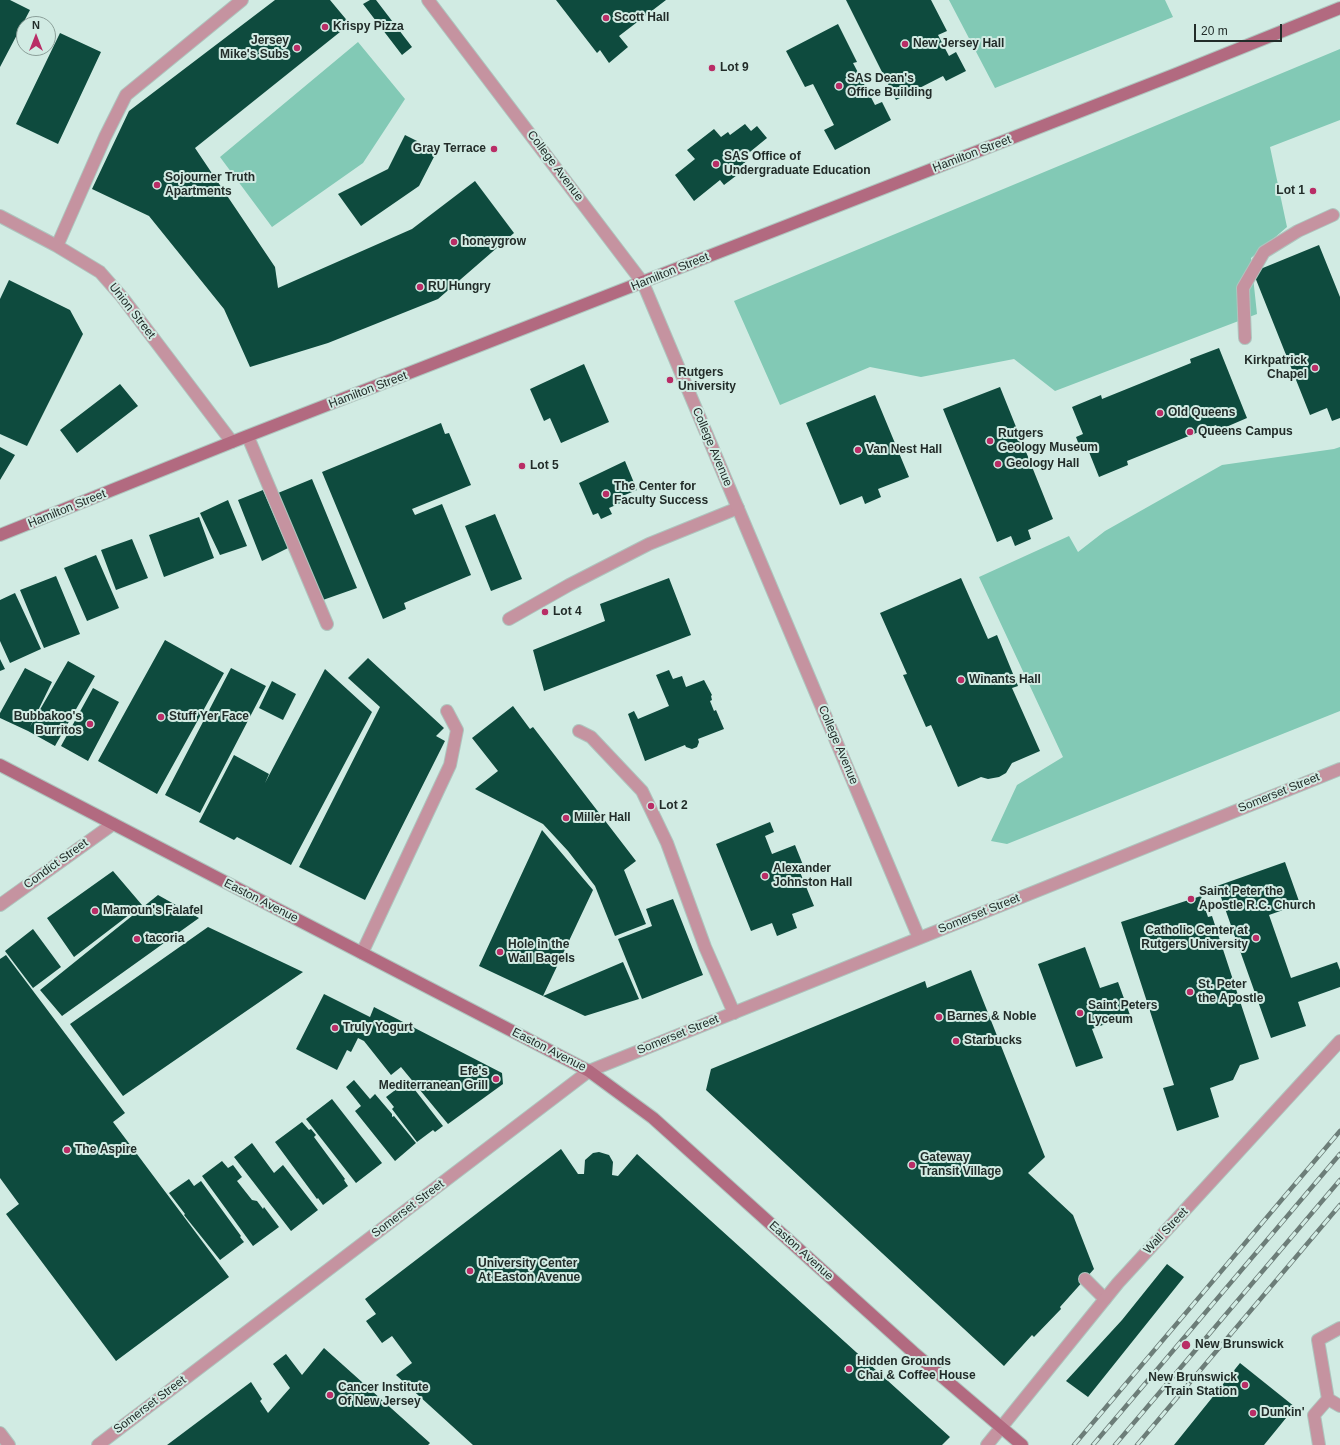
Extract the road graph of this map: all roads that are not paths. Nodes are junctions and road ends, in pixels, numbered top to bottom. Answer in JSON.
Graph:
{"nodes":[{"id":1,"x":242,"y":0,"type":"edge"},
{"id":2,"x":428,"y":0,"type":"edge"},
{"id":3,"x":1340,"y":8,"type":"edge"},
{"id":4,"x":1333,"y":215,"type":"dead end"},
{"id":5,"x":0,"y":216,"type":"edge"},
{"id":6,"x":57,"y":246,"type":"junction"},
{"id":7,"x":643,"y":283,"type":"junction"},
{"id":8,"x":1245,"y":338,"type":"dead end"},
{"id":9,"x":248,"y":437,"type":"junction"},
{"id":10,"x":232,"y":442,"type":"junction"},
{"id":11,"x":738,"y":508,"type":"junction"},
{"id":12,"x":0,"y":536,"type":"edge"},
{"id":13,"x":508,"y":619,"type":"dead end"},
{"id":14,"x":326,"y":624,"type":"dead end"},
{"id":15,"x":447,"y":712,"type":"dead end"},
{"id":16,"x":579,"y":731,"type":"dead end"},
{"id":17,"x":0,"y":765,"type":"edge"},
{"id":18,"x":1340,"y":769,"type":"edge"},
{"id":19,"x":113,"y":824,"type":"junction"},
{"id":20,"x":0,"y":905,"type":"edge"},
{"id":21,"x":919,"y":938,"type":"junction"},
{"id":22,"x":362,"y":953,"type":"junction"},
{"id":23,"x":734,"y":1013,"type":"junction"},
{"id":24,"x":1340,"y":1041,"type":"edge"},
{"id":25,"x":590,"y":1071,"type":"junction"},
{"id":26,"x":1085,"y":1279,"type":"dead end"},
{"id":27,"x":1105,"y":1299,"type":"junction"},
{"id":28,"x":1340,"y":1328,"type":"edge"},
{"id":29,"x":1328,"y":1399,"type":"junction"},
{"id":30,"x":1340,"y":1406,"type":"edge"},
{"id":31,"x":1001,"y":1428,"type":"junction"},
{"id":32,"x":0,"y":1433,"type":"edge"},
{"id":33,"x":9,"y":1445,"type":"edge"},
{"id":34,"x":98,"y":1445,"type":"edge"},
{"id":35,"x":987,"y":1445,"type":"edge"},
{"id":36,"x":1022,"y":1445,"type":"edge"},
{"id":37,"x":1319,"y":1445,"type":"edge"}],
"edges":[{"from":1,"to":6,"type":"street"},
{"from":2,"to":7,"type":"street","name":"College Avenue"},
{"from":3,"to":7,"type":"street","name":"Hamilton Street"},
{"from":4,"to":8,"type":"street"},
{"from":5,"to":6,"type":"street","name":"Union Street"},
{"from":6,"to":10,"type":"street","name":"Union Street"},
{"from":7,"to":9,"type":"street","name":"Hamilton Street"},
{"from":7,"to":11,"type":"street","name":"College Avenue"},
{"from":9,"to":10,"type":"street","name":"Hamilton Street"},
{"from":9,"to":14,"type":"street"},
{"from":10,"to":12,"type":"street","name":"Hamilton Street"},
{"from":11,"to":13,"type":"street"},
{"from":11,"to":21,"type":"street","name":"College Avenue"},
{"from":15,"to":22,"type":"street"},
{"from":16,"to":23,"type":"street"},
{"from":17,"to":19,"type":"street","name":"Easton Avenue"},
{"from":18,"to":21,"type":"street","name":"Somerset Street"},
{"from":19,"to":20,"type":"street","name":"Condict Street"},
{"from":19,"to":22,"type":"street","name":"Easton Avenue"},
{"from":21,"to":23,"type":"street","name":"Somerset Street"},
{"from":22,"to":25,"type":"street","name":"Easton Avenue"},
{"from":23,"to":25,"type":"street","name":"Somerset Street"},
{"from":24,"to":27,"type":"street","name":"Wall Street"},
{"from":25,"to":31,"type":"street","name":"Easton Avenue"},
{"from":25,"to":34,"type":"street","name":"Somerset Street"},
{"from":26,"to":27,"type":"street"},
{"from":27,"to":31,"type":"street","name":"Wall Street"},
{"from":28,"to":29,"type":"street"},
{"from":29,"to":30,"type":"street"},
{"from":29,"to":37,"type":"street"},
{"from":31,"to":35,"type":"street","name":"Wall Street"},
{"from":31,"to":36,"type":"street","name":"Easton Avenue"},
{"from":32,"to":33,"type":"street"}]}
